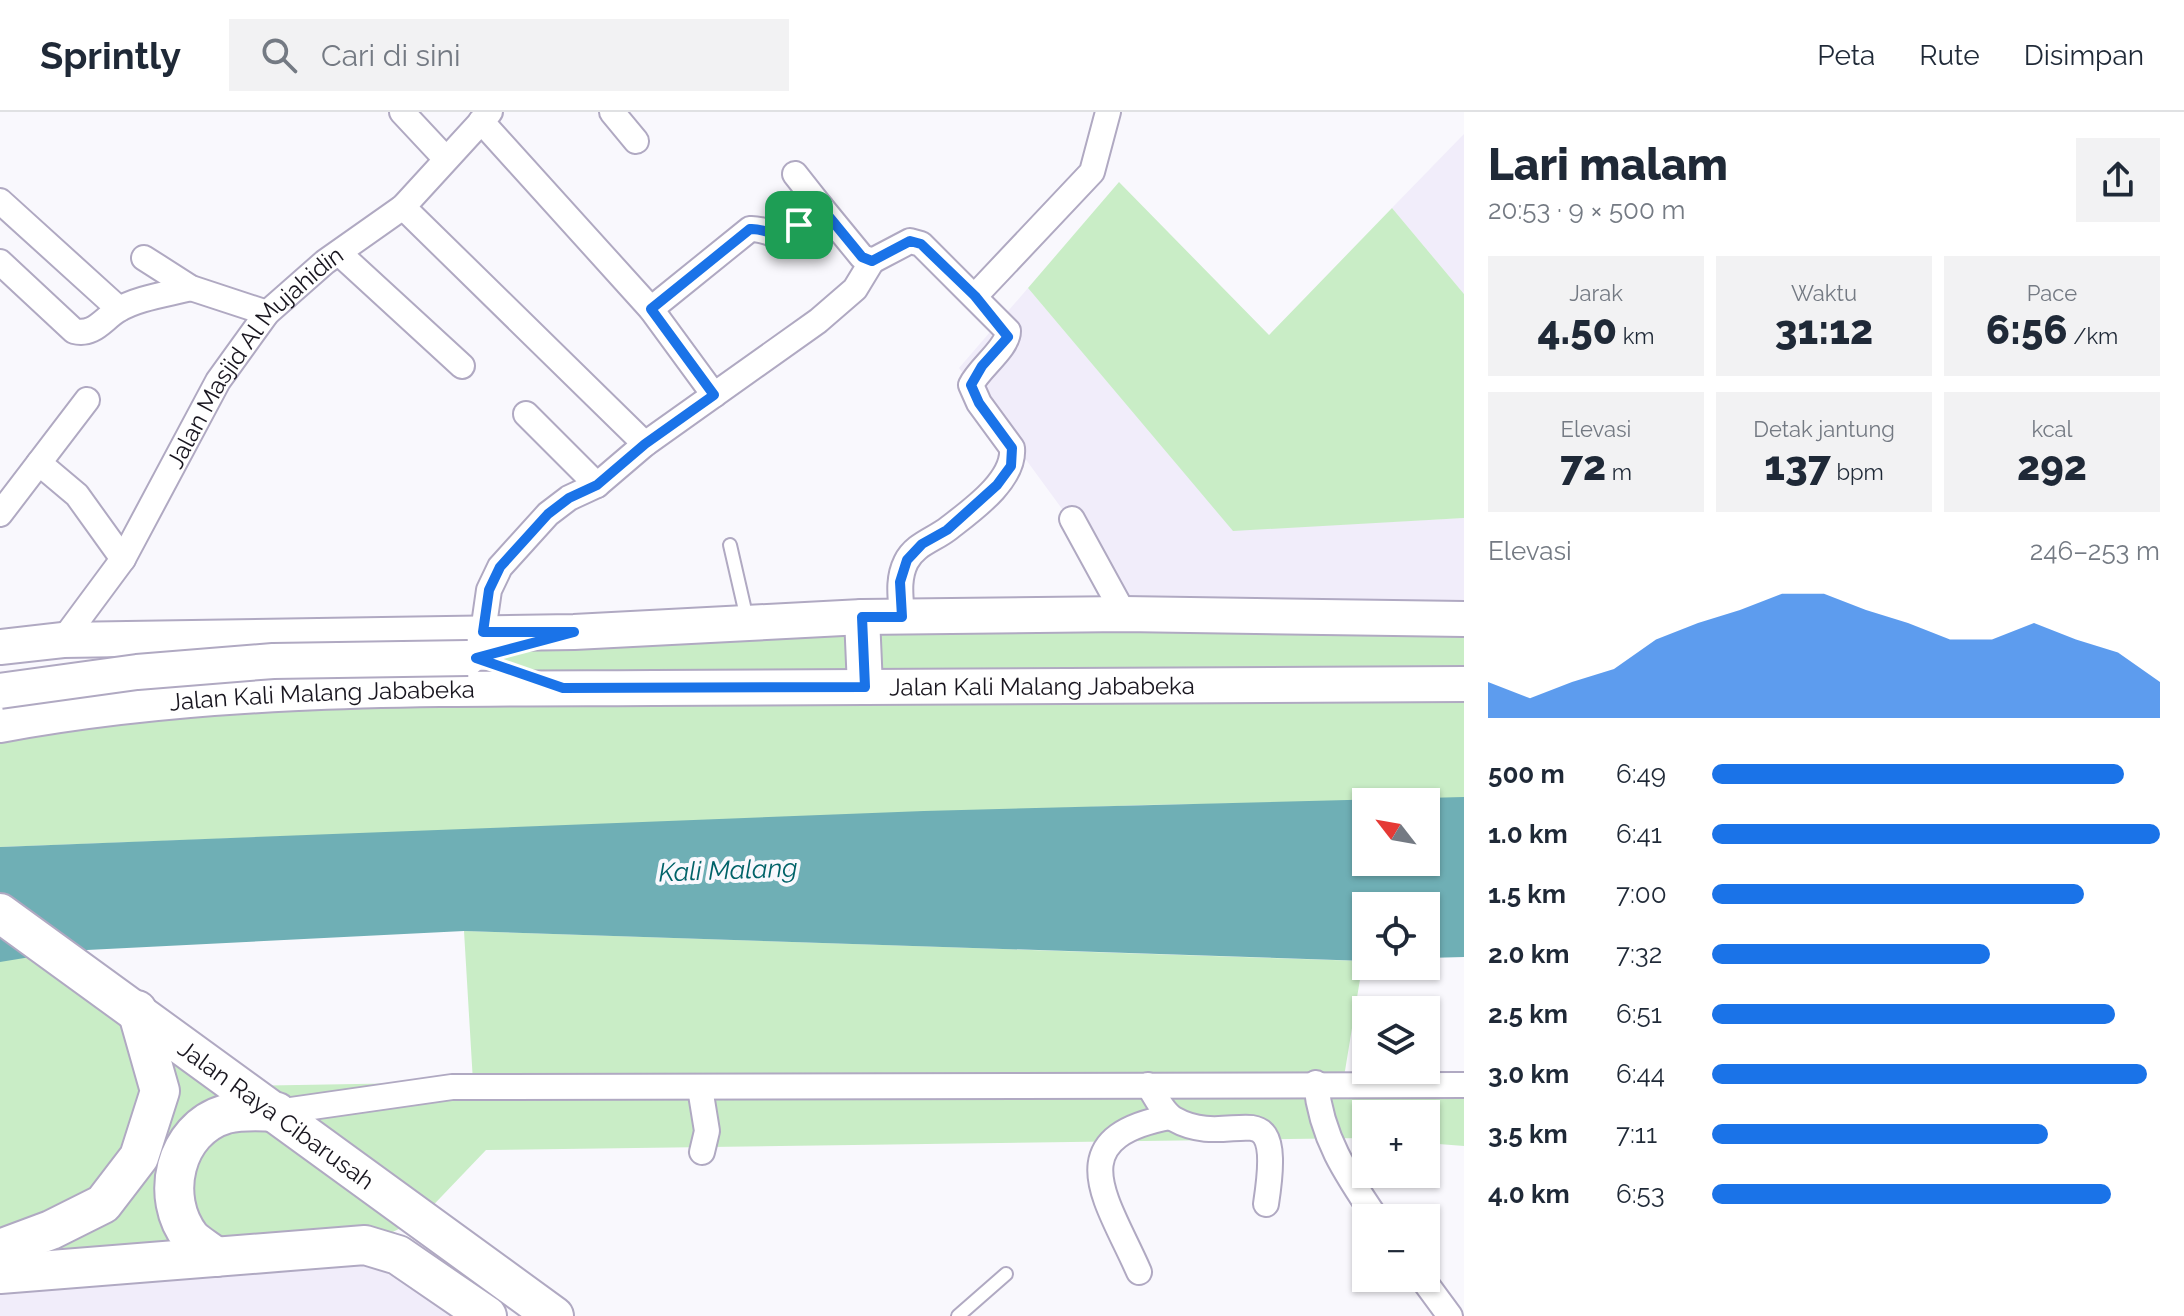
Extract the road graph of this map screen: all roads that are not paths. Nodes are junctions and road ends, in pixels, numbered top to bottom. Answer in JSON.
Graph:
{"nodes":[{"id":1,"x":402,"y":112,"type":"edge"},
{"id":2,"x":612,"y":112,"type":"edge"},
{"id":3,"x":1108,"y":112,"type":"edge"},
{"id":4,"x":486,"y":117,"type":"edge"},
{"id":5,"x":636,"y":141,"type":"dead end"},
{"id":6,"x":445,"y":158,"type":"junction"},
{"id":7,"x":795,"y":174,"type":"dead end"},
{"id":8,"x":0,"y":201,"type":"edge"},
{"id":9,"x":403,"y":207,"type":"junction"},
{"id":10,"x":821,"y":207,"type":"junction"},
{"id":11,"x":340,"y":254,"type":"junction"},
{"id":12,"x":144,"y":258,"type":"dead end"},
{"id":13,"x":872,"y":261,"type":"junction"},
{"id":14,"x":0,"y":262,"type":"edge"},
{"id":15,"x":191,"y":288,"type":"junction"},
{"id":16,"x":975,"y":296,"type":"junction"},
{"id":17,"x":119,"y":309,"type":"junction"},
{"id":18,"x":651,"y":309,"type":"junction"},
{"id":19,"x":267,"y":313,"type":"junction"},
{"id":20,"x":462,"y":366,"type":"dead end"},
{"id":21,"x":714,"y":395,"type":"junction"},
{"id":22,"x":87,"y":400,"type":"dead end"},
{"id":23,"x":526,"y":414,"type":"dead end"},
{"id":24,"x":645,"y":444,"type":"junction"},
{"id":25,"x":39,"y":463,"type":"junction"},
{"id":26,"x":597,"y":485,"type":"junction"},
{"id":27,"x":0,"y":514,"type":"edge"},
{"id":28,"x":1072,"y":519,"type":"dead end"},
{"id":29,"x":730,"y":545,"type":"dead end"},
{"id":30,"x":123,"y":559,"type":"junction"},
{"id":31,"x":1124,"y":614,"type":"junction"},
{"id":32,"x":862,"y":617,"type":"junction"},
{"id":33,"x":902,"y":617,"type":"junction"},
{"id":34,"x":1464,"y":619,"type":"edge"},
{"id":35,"x":747,"y":621,"type":"junction"},
{"id":36,"x":63,"y":640,"type":"junction"},
{"id":37,"x":0,"y":647,"type":"edge"},
{"id":38,"x":476,"y":649,"type":"junction"},
{"id":39,"x":1464,"y":684,"type":"edge"},
{"id":40,"x":865,"y":687,"type":"junction"},
{"id":41,"x":563,"y":688,"type":"junction"},
{"id":42,"x":0,"y":691,"type":"edge"},
{"id":43,"x":68,"y":712,"type":"junction"},
{"id":44,"x":0,"y":725,"type":"edge"},
{"id":45,"x":0,"y":913,"type":"edge"},
{"id":46,"x":137,"y":1010,"type":"junction"},
{"id":47,"x":1316,"y":1083,"type":"junction"},
{"id":48,"x":1148,"y":1085,"type":"junction"},
{"id":49,"x":1464,"y":1085,"type":"edge"},
{"id":50,"x":700,"y":1088,"type":"junction"},
{"id":51,"x":277,"y":1112,"type":"junction"},
{"id":52,"x":1170,"y":1117,"type":"junction"},
{"id":53,"x":702,"y":1152,"type":"dead end"},
{"id":54,"x":1266,"y":1204,"type":"dead end"},
{"id":55,"x":1366,"y":1204,"type":"edge"},
{"id":56,"x":0,"y":1249,"type":"edge"},
{"id":57,"x":216,"y":1257,"type":"junction"},
{"id":58,"x":1139,"y":1272,"type":"dead end"},
{"id":59,"x":0,"y":1274,"type":"edge"},
{"id":60,"x":1006,"y":1274,"type":"dead end"},
{"id":61,"x":1432,"y":1292,"type":"edge"},
{"id":62,"x":487,"y":1316,"type":"edge"},
{"id":63,"x":554,"y":1316,"type":"edge"},
{"id":64,"x":958,"y":1316,"type":"edge"},
{"id":65,"x":1450,"y":1316,"type":"edge"}],
"edges":[{"from":1,"to":6,"type":"street"},
{"from":2,"to":5,"type":"street"},
{"from":3,"to":16,"type":"street"},
{"from":4,"to":6,"type":"street","name":"Jalan Masjid Al Mujahidin"},
{"from":4,"to":18,"type":"street"},
{"from":6,"to":9,"type":"street","name":"Jalan Masjid Al Mujahidin"},
{"from":7,"to":10,"type":"street"},
{"from":8,"to":17,"type":"street"},
{"from":9,"to":11,"type":"street","name":"Jalan Masjid Al Mujahidin"},
{"from":9,"to":24,"type":"street"},
{"from":10,"to":13,"type":"street"},
{"from":10,"to":18,"type":"street"},
{"from":11,"to":19,"type":"street","name":"Jalan Masjid Al Mujahidin"},
{"from":11,"to":20,"type":"street"},
{"from":12,"to":15,"type":"street"},
{"from":13,"to":16,"type":"street"},
{"from":13,"to":21,"type":"street"},
{"from":14,"to":17,"type":"street"},
{"from":15,"to":17,"type":"street"},
{"from":15,"to":19,"type":"street"},
{"from":16,"to":33,"type":"street"},
{"from":18,"to":21,"type":"street"},
{"from":19,"to":30,"type":"street","name":"Jalan Masjid Al Mujahidin"},
{"from":21,"to":24,"type":"street"},
{"from":22,"to":25,"type":"street"},
{"from":23,"to":26,"type":"street"},
{"from":24,"to":26,"type":"street"},
{"from":25,"to":27,"type":"street"},
{"from":25,"to":30,"type":"street"},
{"from":26,"to":38,"type":"street"},
{"from":28,"to":31,"type":"street"},
{"from":29,"to":35,"type":"lane"},
{"from":30,"to":36,"type":"street","name":"Jalan Masjid Al Mujahidin"},
{"from":31,"to":33,"type":"main road"},
{"from":31,"to":34,"type":"main road"},
{"from":32,"to":33,"type":"main road"},
{"from":32,"to":35,"type":"main road"},
{"from":32,"to":40,"type":"main road"},
{"from":35,"to":38,"type":"main road"},
{"from":36,"to":37,"type":"main road"},
{"from":36,"to":38,"type":"main road"},
{"from":36,"to":43,"type":"main road"},
{"from":38,"to":41,"type":"main road"},
{"from":38,"to":42,"type":"main road","bridge":true},
{"from":39,"to":40,"type":"main road","name":"Jalan Kali Malang Jababeka"},
{"from":40,"to":41,"type":"main road","name":"Jalan Kali Malang Jababeka"},
{"from":41,"to":43,"type":"main road","name":"Jalan Kali Malang Jababeka"},
{"from":43,"to":44,"type":"main road","name":"Jalan Kali Malang Jababeka"},
{"from":45,"to":46,"type":"main road","name":"Jalan Raya Cibarusah"},
{"from":46,"to":51,"type":"main road","name":"Jalan Raya Cibarusah"},
{"from":46,"to":56,"type":"main road"},
{"from":47,"to":48,"type":"street"},
{"from":47,"to":49,"type":"street"},
{"from":47,"to":55,"type":"street"},
{"from":48,"to":50,"type":"street"},
{"from":48,"to":52,"type":"street"},
{"from":50,"to":51,"type":"street"},
{"from":50,"to":53,"type":"street"},
{"from":51,"to":57,"type":"main road"},
{"from":51,"to":63,"type":"main road","name":"Jalan Raya Cibarusah"},
{"from":52,"to":54,"type":"street"},
{"from":52,"to":58,"type":"street"},
{"from":57,"to":59,"type":"main road"},
{"from":57,"to":62,"type":"main road"},
{"from":60,"to":64,"type":"lane"},
{"from":61,"to":65,"type":"street"}]}
